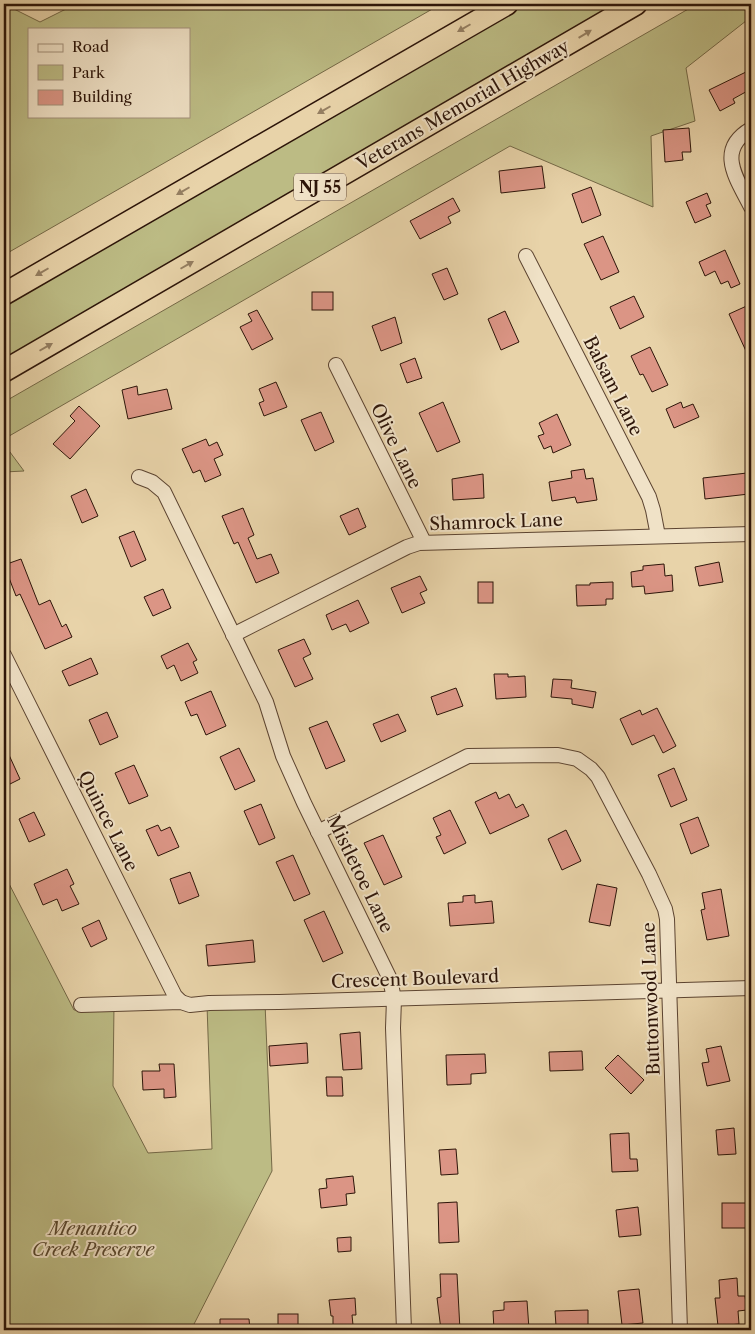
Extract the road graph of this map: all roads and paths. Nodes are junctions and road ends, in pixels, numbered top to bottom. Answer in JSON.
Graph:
{"nodes":[{"id":1,"x":507,"y":4,"type":"edge"},
{"id":2,"x":636,"y":4,"type":"edge"},
{"id":3,"x":751,"y":129,"type":"edge"},
{"id":4,"x":751,"y":207,"type":"edge"},
{"id":5,"x":526,"y":256,"type":"dead end"},
{"id":6,"x":4,"y":294,"type":"edge"},
{"id":7,"x":336,"y":365,"type":"dead end"},
{"id":8,"x":4,"y":371,"type":"edge"},
{"id":9,"x":139,"y":477,"type":"dead end"},
{"id":10,"x":751,"y":534,"type":"edge"},
{"id":11,"x":658,"y":536,"type":"junction"},
{"id":12,"x":424,"y":542,"type":"junction"},
{"id":13,"x":233,"y":635,"type":"junction"},
{"id":14,"x":4,"y":655,"type":"edge"},
{"id":15,"x":318,"y":832,"type":"junction"},
{"id":16,"x":751,"y":988,"type":"edge"},
{"id":17,"x":670,"y":990,"type":"junction"},
{"id":18,"x":394,"y":999,"type":"junction"},
{"id":19,"x":181,"y":1002,"type":"junction"},
{"id":20,"x":81,"y":1005,"type":"dead end"},
{"id":21,"x":404,"y":1330,"type":"edge"},
{"id":22,"x":680,"y":1330,"type":"edge"}],
"edges":[{"from":1,"to":6,"type":"highway","one_way":true},
{"from":8,"to":2,"type":"highway","name":"Veterans Memorial Highway","number":"NJ 55","one_way":true},
{"from":3,"to":4,"type":"street"},
{"from":5,"to":11,"type":"street","name":"Balsam Lane"},
{"from":7,"to":12,"type":"street","name":"Olive Lane"},
{"from":9,"to":13,"type":"street","name":"Mistletoe Lane"},
{"from":10,"to":11,"type":"street","name":"Shamrock Lane"},
{"from":11,"to":12,"type":"street","name":"Shamrock Lane"},
{"from":12,"to":13,"type":"street","name":"Shamrock Lane"},
{"from":13,"to":15,"type":"street","name":"Mistletoe Lane"},
{"from":14,"to":19,"type":"street","name":"Quince Lane"},
{"from":15,"to":17,"type":"street","name":"Buttonwood Lane"},
{"from":15,"to":18,"type":"street","name":"Mistletoe Lane"},
{"from":16,"to":17,"type":"street","name":"Crescent Boulevard"},
{"from":17,"to":18,"type":"street","name":"Crescent Boulevard"},
{"from":17,"to":22,"type":"street","name":"Buttonwood Lane"},
{"from":18,"to":19,"type":"street","name":"Crescent Boulevard"},
{"from":18,"to":21,"type":"street","name":"Mistletoe Lane"},
{"from":19,"to":20,"type":"street","name":"Crescent Boulevard"}]}
